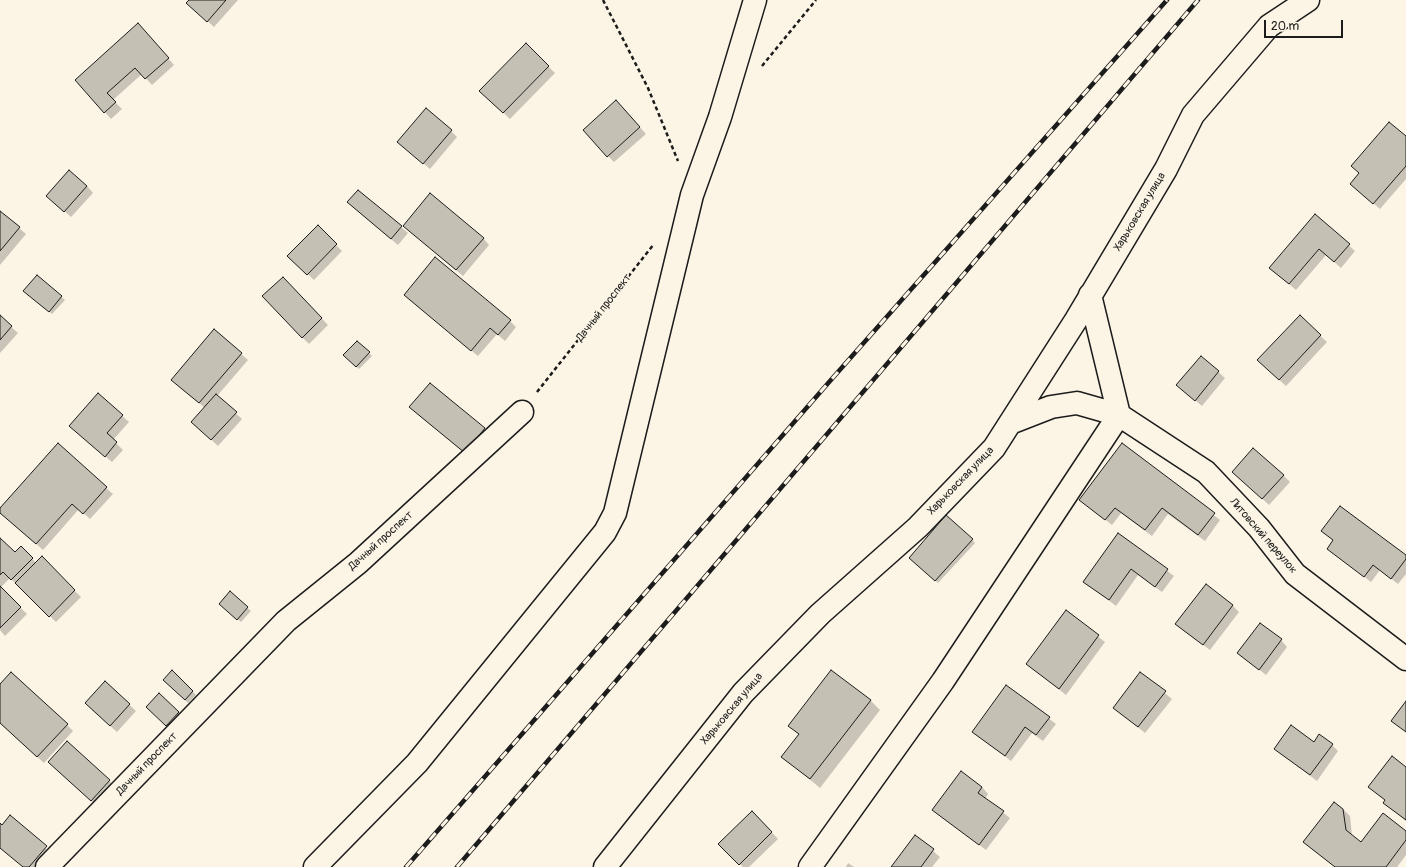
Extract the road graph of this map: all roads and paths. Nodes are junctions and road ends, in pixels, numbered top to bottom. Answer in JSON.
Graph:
{"nodes":[{"id":1,"x":603,"y":0,"type":"edge"},
{"id":2,"x":755,"y":0,"type":"edge"},
{"id":3,"x":816,"y":0,"type":"edge"},
{"id":4,"x":1308,"y":0,"type":"edge"},
{"id":5,"x":761,"y":68,"type":"dead end"},
{"id":6,"x":692,"y":195,"type":"junction"},
{"id":7,"x":658,"y":238,"type":"dead end"},
{"id":8,"x":1090,"y":296,"type":"junction"},
{"id":9,"x":522,"y":412,"type":"joint"},
{"id":10,"x":1119,"y":415,"type":"junction"},
{"id":11,"x":1010,"y":423,"type":"junction"},
{"id":12,"x":1406,"y":659,"type":"edge"},
{"id":13,"x":47,"y":867,"type":"edge"},
{"id":14,"x":315,"y":867,"type":"edge"},
{"id":15,"x":605,"y":867,"type":"edge"},
{"id":16,"x":810,"y":867,"type":"edge"}],
"edges":[{"from":1,"to":6,"type":"path"},
{"from":2,"to":6,"type":"street"},
{"from":3,"to":5,"type":"path"},
{"from":4,"to":8,"type":"street","name":"Харьковская улица"},
{"from":6,"to":14,"type":"street"},
{"from":7,"to":9,"type":"path","name":"Дачный проспект"},
{"from":8,"to":10,"type":"street"},
{"from":8,"to":11,"type":"street","name":"Харьковская улица"},
{"from":9,"to":13,"type":"street","name":"Дачный проспект"},
{"from":10,"to":11,"type":"street","name":"Литовский переулок"},
{"from":10,"to":12,"type":"street","name":"Литовский переулок"},
{"from":10,"to":16,"type":"street"},
{"from":11,"to":15,"type":"street","name":"Харьковская улица"}]}
